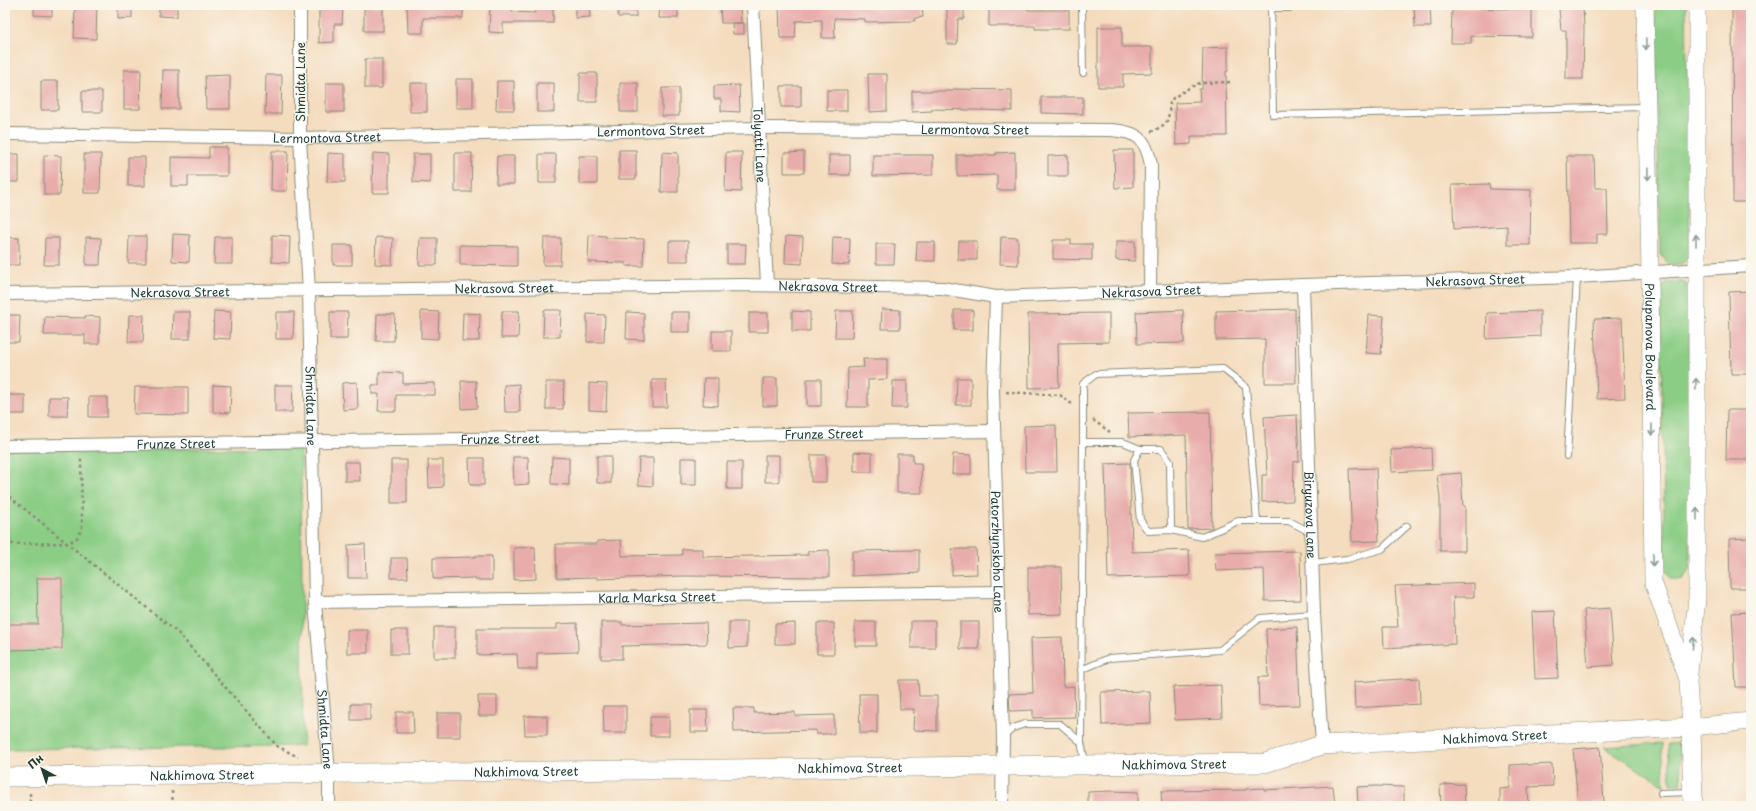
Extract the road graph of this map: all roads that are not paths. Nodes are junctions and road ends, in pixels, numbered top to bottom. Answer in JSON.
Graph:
{"nodes":[{"id":1,"x":300,"y":5,"type":"edge"},
{"id":2,"x":753,"y":5,"type":"edge"},
{"id":3,"x":1082,"y":5,"type":"edge"},
{"id":4,"x":1645,"y":5,"type":"edge"},
{"id":5,"x":1696,"y":5,"type":"edge"},
{"id":6,"x":1271,"y":6,"type":"edge"},
{"id":7,"x":1289,"y":8,"type":"dead end"},
{"id":8,"x":1083,"y":73,"type":"dead end"},
{"id":9,"x":1647,"y":107,"type":"junction"},
{"id":10,"x":760,"y":128,"type":"junction"},
{"id":11,"x":5,"y":134,"type":"edge"},
{"id":12,"x":300,"y":138,"type":"junction"},
{"id":13,"x":1751,"y":266,"type":"edge"},
{"id":14,"x":1696,"y":269,"type":"junction"},
{"id":15,"x":1650,"y":273,"type":"junction"},
{"id":16,"x":1577,"y":277,"type":"junction"},
{"id":17,"x":767,"y":285,"type":"junction"},
{"id":18,"x":1303,"y":285,"type":"junction"},
{"id":19,"x":309,"y":291,"type":"junction"},
{"id":20,"x":1150,"y":291,"type":"junction"},
{"id":21,"x":5,"y":294,"type":"edge"},
{"id":22,"x":996,"y":298,"type":"junction"},
{"id":23,"x":994,"y":431,"type":"junction"},
{"id":24,"x":312,"y":441,"type":"junction"},
{"id":25,"x":1083,"y":442,"type":"junction"},
{"id":26,"x":5,"y":446,"type":"edge"},
{"id":27,"x":1140,"y":449,"type":"junction"},
{"id":28,"x":1567,"y":456,"type":"dead end"},
{"id":29,"x":1257,"y":521,"type":"junction"},
{"id":30,"x":1407,"y":526,"type":"dead end"},
{"id":31,"x":1171,"y":530,"type":"junction"},
{"id":32,"x":1312,"y":533,"type":"junction"},
{"id":33,"x":1313,"y":562,"type":"junction"},
{"id":34,"x":999,"y":592,"type":"junction"},
{"id":35,"x":315,"y":602,"type":"junction"},
{"id":36,"x":1314,"y":614,"type":"junction"},
{"id":37,"x":1081,"y":670,"type":"junction"},
{"id":38,"x":1688,"y":682,"type":"junction"},
{"id":39,"x":1751,"y":721,"type":"edge"},
{"id":40,"x":1691,"y":726,"type":"junction"},
{"id":41,"x":1003,"y":738,"type":"junction"},
{"id":42,"x":1081,"y":742,"type":"junction"},
{"id":43,"x":1322,"y":745,"type":"junction"},
{"id":44,"x":1085,"y":765,"type":"junction"},
{"id":45,"x":1002,"y":766,"type":"junction"},
{"id":46,"x":329,"y":773,"type":"junction"},
{"id":47,"x":5,"y":777,"type":"edge"},
{"id":48,"x":1661,"y":793,"type":"dead end"},
{"id":49,"x":1692,"y":799,"type":"edge"},
{"id":50,"x":330,"y":806,"type":"edge"},
{"id":51,"x":1002,"y":806,"type":"edge"}],
"edges":[{"from":1,"to":12,"type":"street","name":"Shmidta Lane"},
{"from":2,"to":10,"type":"street","name":"Tolyatti Lane"},
{"from":3,"to":8,"type":"lane"},
{"from":4,"to":9,"type":"street","name":"Polupanova Boulevard","one_way":true},
{"from":14,"to":5,"type":"street","name":"Polupanova Boulevard","one_way":true},
{"from":6,"to":7,"type":"lane"},
{"from":6,"to":9,"type":"lane"},
{"from":9,"to":15,"type":"street","name":"Polupanova Boulevard","one_way":true},
{"from":10,"to":12,"type":"street","name":"Lermontova Street"},
{"from":10,"to":17,"type":"street","name":"Tolyatti Lane"},
{"from":10,"to":20,"type":"street","name":"Lermontova Street"},
{"from":11,"to":12,"type":"street","name":"Lermontova Street"},
{"from":12,"to":19,"type":"street","name":"Shmidta Lane"},
{"from":13,"to":14,"type":"street","name":"Nekrasova Street"},
{"from":14,"to":15,"type":"street","name":"Nekrasova Street"},
{"from":38,"to":14,"type":"street","name":"Polupanova Boulevard","one_way":true},
{"from":15,"to":16,"type":"street","name":"Nekrasova Street"},
{"from":15,"to":38,"type":"street","name":"Polupanova Boulevard","one_way":true},
{"from":16,"to":18,"type":"street","name":"Nekrasova Street"},
{"from":16,"to":28,"type":"lane"},
{"from":17,"to":19,"type":"street","name":"Nekrasova Street"},
{"from":17,"to":22,"type":"street","name":"Nekrasova Street"},
{"from":18,"to":20,"type":"street","name":"Nekrasova Street"},
{"from":18,"to":32,"type":"street","name":"Biryuzova Lane"},
{"from":19,"to":21,"type":"street","name":"Nekrasova Street"},
{"from":19,"to":24,"type":"street","name":"Shmidta Lane"},
{"from":20,"to":22,"type":"street","name":"Nekrasova Street"},
{"from":22,"to":23,"type":"street","name":"Patorzhynskoho Lane"},
{"from":23,"to":24,"type":"street","name":"Frunze Street"},
{"from":23,"to":34,"type":"street","name":"Patorzhynskoho Lane"},
{"from":24,"to":26,"type":"street","name":"Frunze Street"},
{"from":24,"to":35,"type":"street","name":"Shmidta Lane"},
{"from":25,"to":27,"type":"lane"},
{"from":25,"to":29,"type":"lane"},
{"from":25,"to":37,"type":"lane"},
{"from":27,"to":31,"type":"lane"},
{"from":27,"to":31,"type":"lane"},
{"from":29,"to":31,"type":"lane"},
{"from":29,"to":32,"type":"lane"},
{"from":30,"to":33,"type":"lane"},
{"from":32,"to":33,"type":"street","name":"Biryuzova Lane"},
{"from":33,"to":36,"type":"street","name":"Biryuzova Lane"},
{"from":34,"to":35,"type":"street","name":"Karla Marksa Street"},
{"from":34,"to":41,"type":"street","name":"Patorzhynskoho Lane"},
{"from":35,"to":46,"type":"street","name":"Shmidta Lane"},
{"from":36,"to":37,"type":"lane"},
{"from":36,"to":43,"type":"street","name":"Biryuzova Lane"},
{"from":37,"to":42,"type":"lane"},
{"from":38,"to":40,"type":"street","name":"Polupanova Boulevard"},
{"from":39,"to":40,"type":"street"},
{"from":40,"to":43,"type":"main road","name":"Nakhimova Street"},
{"from":40,"to":49,"type":"main road","name":"Polupanova Boulevard"},
{"from":41,"to":42,"type":"lane"},
{"from":41,"to":45,"type":"street","name":"Patorzhynskoho Lane"},
{"from":42,"to":44,"type":"lane"},
{"from":43,"to":44,"type":"main road","name":"Nakhimova Street"},
{"from":44,"to":45,"type":"main road","name":"Nakhimova Street"},
{"from":45,"to":46,"type":"main road","name":"Nakhimova Street"},
{"from":45,"to":51,"type":"street","name":"Patorzhynskoho Lane"},
{"from":46,"to":47,"type":"main road","name":"Nakhimova Street"},
{"from":46,"to":50,"type":"street","name":"Shmidta Lane"},
{"from":48,"to":49,"type":"lane"}]}
